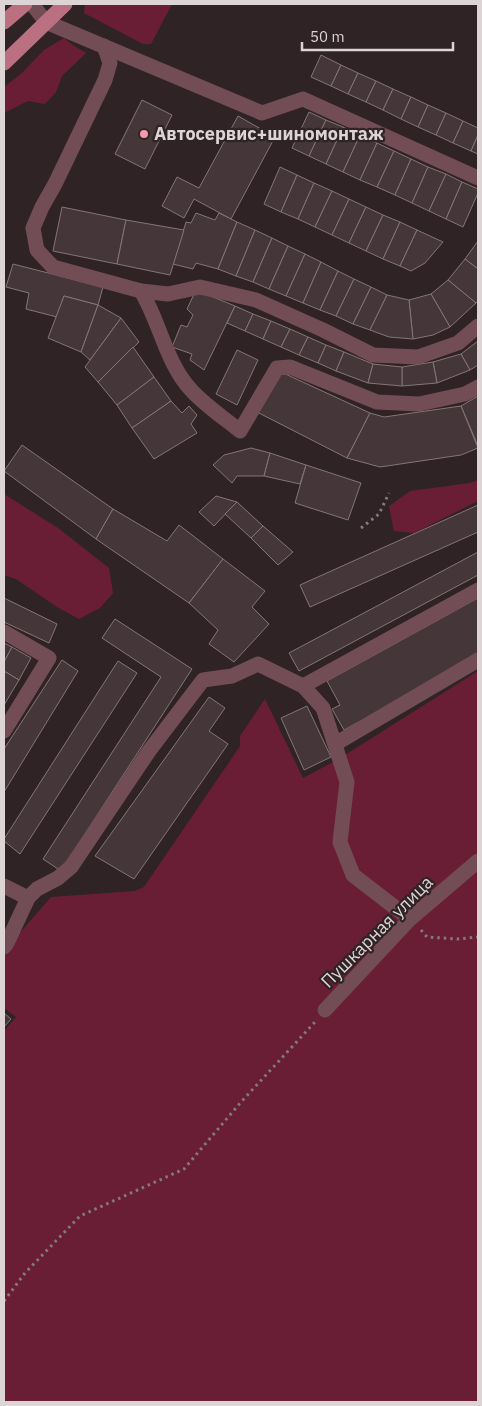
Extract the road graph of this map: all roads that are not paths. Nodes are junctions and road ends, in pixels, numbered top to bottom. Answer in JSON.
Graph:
{"nodes":[{"id":1,"x":25,"y":4,"type":"edge"},
{"id":2,"x":32,"y":4,"type":"edge"},
{"id":3,"x":65,"y":4,"type":"edge"},
{"id":4,"x":4,"y":22,"type":"edge"},
{"id":5,"x":46,"y":22,"type":"junction"},
{"id":6,"x":104,"y":46,"type":"junction"},
{"id":7,"x":4,"y":63,"type":"edge"},
{"id":8,"x":478,"y":178,"type":"edge"},
{"id":9,"x":141,"y":291,"type":"junction"},
{"id":10,"x":478,"y":326,"type":"edge"},
{"id":11,"x":478,"y":387,"type":"edge"},
{"id":12,"x":478,"y":590,"type":"edge"},
{"id":13,"x":4,"y":632,"type":"edge"},
{"id":14,"x":478,"y":660,"type":"edge"},
{"id":15,"x":303,"y":686,"type":"junction"},
{"id":16,"x":4,"y":731,"type":"edge"},
{"id":17,"x":335,"y":744,"type":"junction"},
{"id":18,"x":478,"y":861,"type":"edge"},
{"id":19,"x":4,"y":886,"type":"edge"},
{"id":20,"x":28,"y":898,"type":"junction"},
{"id":21,"x":410,"y":919,"type":"junction"},
{"id":22,"x":4,"y":947,"type":"edge"},
{"id":23,"x":325,"y":1010,"type":"road end"}],
"edges":[{"from":1,"to":4,"type":"main road"},
{"from":2,"to":5,"type":"street"},
{"from":3,"to":5,"type":"main road"},
{"from":5,"to":6,"type":"street"},
{"from":5,"to":7,"type":"main road"},
{"from":6,"to":8,"type":"street"},
{"from":6,"to":9,"type":"street"},
{"from":9,"to":10,"type":"street"},
{"from":9,"to":11,"type":"street"},
{"from":12,"to":15,"type":"street"},
{"from":13,"to":16,"type":"street"},
{"from":14,"to":17,"type":"street"},
{"from":15,"to":17,"type":"street"},
{"from":15,"to":20,"type":"street"},
{"from":17,"to":21,"type":"street"},
{"from":18,"to":21,"type":"street","name":"Пушкарная улица"},
{"from":19,"to":20,"type":"street"},
{"from":20,"to":22,"type":"street"},
{"from":21,"to":23,"type":"street","name":"Пушкарная улица"}]}
